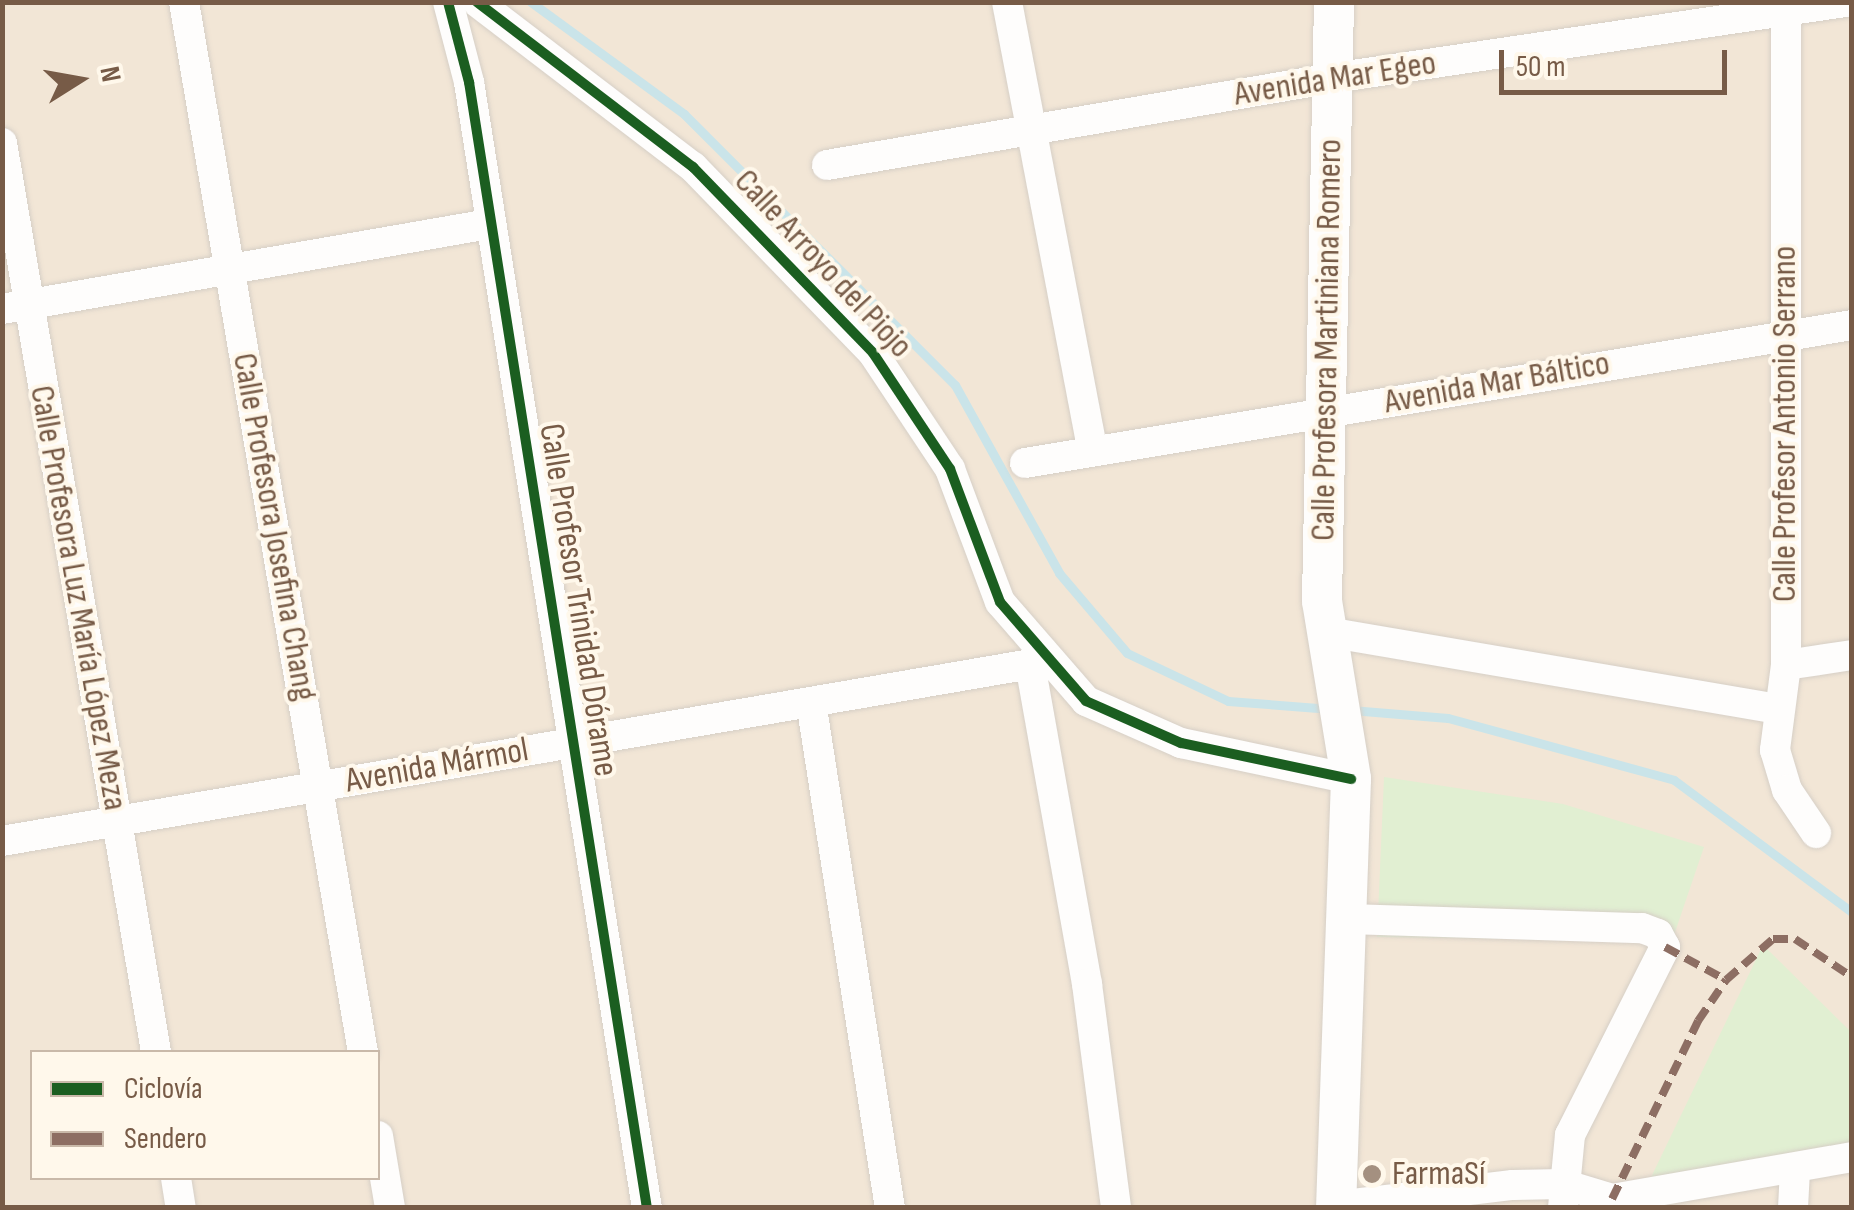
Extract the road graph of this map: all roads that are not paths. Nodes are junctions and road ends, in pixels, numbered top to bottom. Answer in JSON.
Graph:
{"nodes":[{"id":1,"x":184,"y":2,"type":"edge"},
{"id":2,"x":448,"y":2,"type":"edge"},
{"id":3,"x":477,"y":2,"type":"edge"},
{"id":4,"x":1007,"y":2,"type":"edge"},
{"id":5,"x":1334,"y":2,"type":"edge"},
{"id":6,"x":1845,"y":2,"type":"edge"},
{"id":7,"x":1786,"y":7,"type":"edge"},
{"id":8,"x":1333,"y":78,"type":"junction"},
{"id":9,"x":1034,"y":130,"type":"junction"},
{"id":10,"x":2,"y":143,"type":"edge"},
{"id":11,"x":827,"y":165,"type":"dead end"},
{"id":12,"x":491,"y":224,"type":"junction"},
{"id":13,"x":230,"y":269,"type":"junction"},
{"id":14,"x":14,"y":307,"type":"edge"},
{"id":15,"x":1852,"y":324,"type":"edge"},
{"id":16,"x":1784,"y":335,"type":"junction"},
{"id":17,"x":1326,"y":412,"type":"junction"},
{"id":18,"x":1092,"y":450,"type":"junction"},
{"id":19,"x":1025,"y":463,"type":"dead end"},
{"id":20,"x":1327,"y":632,"type":"junction"},
{"id":21,"x":1852,"y":656,"type":"edge"},
{"id":22,"x":1039,"y":663,"type":"junction"},
{"id":23,"x":1786,"y":665,"type":"junction"},
{"id":24,"x":811,"y":702,"type":"junction"},
{"id":25,"x":1776,"y":709,"type":"junction"},
{"id":26,"x":573,"y":743,"type":"junction"},
{"id":27,"x":1351,"y":779,"type":"junction"},
{"id":28,"x":318,"y":786,"type":"junction"},
{"id":29,"x":118,"y":821,"type":"junction"},
{"id":30,"x":1816,"y":833,"type":"dead end"},
{"id":31,"x":2,"y":840,"type":"edge"},
{"id":32,"x":1348,"y":920,"type":"junction"},
{"id":33,"x":156,"y":1050,"type":"edge"},
{"id":34,"x":363,"y":1050,"type":"edge"},
{"id":35,"x":380,"y":1148,"type":"edge"},
{"id":36,"x":1852,"y":1157,"type":"edge"},
{"id":37,"x":1795,"y":1170,"type":"junction"},
{"id":38,"x":176,"y":1180,"type":"edge"},
{"id":39,"x":1563,"y":1196,"type":"edge"},
{"id":40,"x":1604,"y":1203,"type":"edge"},
{"id":41,"x":1332,"y":1207,"type":"edge"},
{"id":42,"x":181,"y":1208,"type":"edge"},
{"id":43,"x":390,"y":1208,"type":"edge"},
{"id":44,"x":647,"y":1208,"type":"edge"},
{"id":45,"x":890,"y":1208,"type":"edge"},
{"id":46,"x":1116,"y":1208,"type":"edge"},
{"id":47,"x":1793,"y":1208,"type":"edge"}],
"edges":[{"from":1,"to":13,"type":"street","name":"Calle Profesora Josefina Chang"},
{"from":2,"to":12,"type":"street","name":"Calle Profesor Trinidad Dórame"},
{"from":3,"to":22,"type":"street","name":"Calle Arroyo del Piojo"},
{"from":4,"to":9,"type":"street"},
{"from":5,"to":8,"type":"main road","name":"Calle Profesora Martiniana Romero"},
{"from":6,"to":7,"type":"street","name":"Avenida Mar Egeo"},
{"from":7,"to":8,"type":"street","name":"Avenida Mar Egeo"},
{"from":7,"to":16,"type":"street","name":"Calle Profesor Antonio Serrano"},
{"from":8,"to":9,"type":"street","name":"Avenida Mar Egeo"},
{"from":8,"to":17,"type":"main road","name":"Calle Profesora Martiniana Romero"},
{"from":9,"to":11,"type":"street","name":"Avenida Mar Egeo"},
{"from":9,"to":18,"type":"street"},
{"from":10,"to":14,"type":"street","name":"Calle Profesora Luz María López Meza"},
{"from":12,"to":13,"type":"street"},
{"from":12,"to":26,"type":"street","name":"Calle Profesor Trinidad Dórame"},
{"from":13,"to":14,"type":"street"},
{"from":13,"to":28,"type":"street","name":"Calle Profesora Josefina Chang"},
{"from":14,"to":29,"type":"street","name":"Calle Profesora Luz María López Meza"},
{"from":15,"to":16,"type":"street","name":"Avenida Mar Báltico"},
{"from":16,"to":17,"type":"street","name":"Avenida Mar Báltico"},
{"from":16,"to":23,"type":"street","name":"Calle Profesor Antonio Serrano"},
{"from":17,"to":18,"type":"street","name":"Avenida Mar Báltico"},
{"from":17,"to":20,"type":"main road","name":"Calle Profesora Martiniana Romero"},
{"from":18,"to":19,"type":"street","name":"Avenida Mar Báltico"},
{"from":20,"to":25,"type":"street"},
{"from":20,"to":27,"type":"main road","name":"Calle Profesora Martiniana Romero"},
{"from":21,"to":23,"type":"street"},
{"from":22,"to":24,"type":"street","name":"Avenida Mármol"},
{"from":22,"to":27,"type":"street","name":"Calle Arroyo del Piojo"},
{"from":22,"to":46,"type":"street"},
{"from":23,"to":25,"type":"street","name":"Calle Profesor Antonio Serrano"},
{"from":24,"to":26,"type":"street","name":"Avenida Mármol"},
{"from":24,"to":45,"type":"street"},
{"from":25,"to":30,"type":"street","name":"Calle Profesor Antonio Serrano"},
{"from":26,"to":28,"type":"street","name":"Avenida Mármol"},
{"from":26,"to":44,"type":"street","name":"Calle Profesor Trinidad Dórame"},
{"from":27,"to":32,"type":"main road","name":"Calle Profesora Martiniana Romero"},
{"from":28,"to":29,"type":"street","name":"Avenida Mármol"},
{"from":28,"to":34,"type":"street","name":"Calle Profesora Josefina Chang"},
{"from":29,"to":31,"type":"street","name":"Avenida Mármol"},
{"from":29,"to":33,"type":"street","name":"Calle Profesora Luz María López Meza"},
{"from":32,"to":39,"type":"street"},
{"from":32,"to":41,"type":"main road","name":"Calle Profesora Martiniana Romero"},
{"from":35,"to":43,"type":"street"},
{"from":36,"to":37,"type":"street"},
{"from":37,"to":40,"type":"street"},
{"from":37,"to":47,"type":"street"},
{"from":38,"to":42,"type":"street"},
{"from":39,"to":40,"type":"street"},
{"from":39,"to":41,"type":"street"}]}
